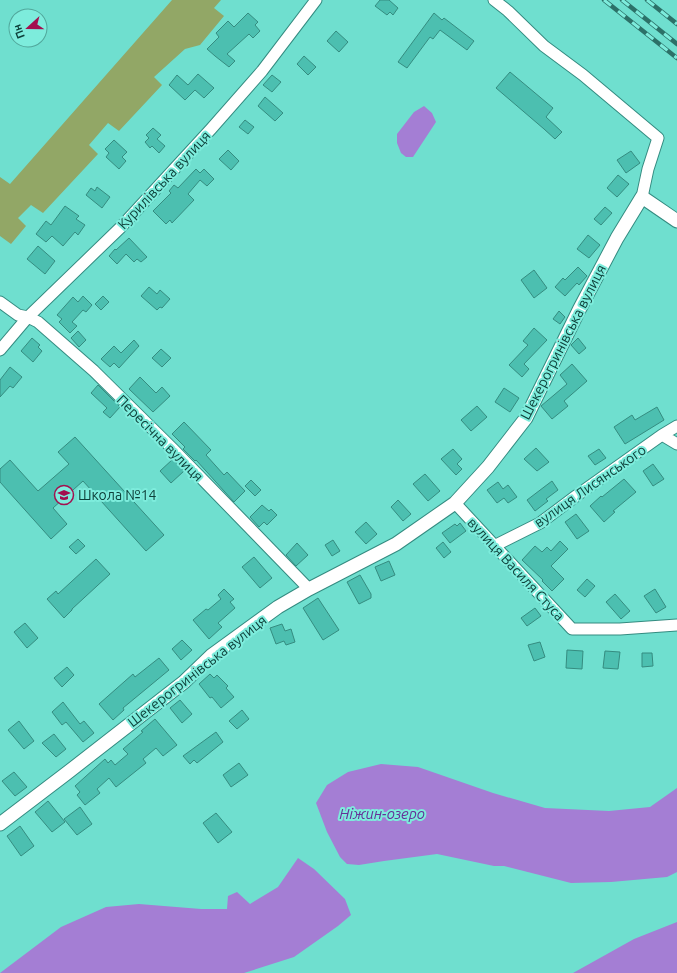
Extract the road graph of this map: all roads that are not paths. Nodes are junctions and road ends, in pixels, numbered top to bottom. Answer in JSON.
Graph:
{"nodes":[{"id":1,"x":316,"y":0,"type":"edge"},
{"id":2,"x":494,"y":0,"type":"edge"},
{"id":3,"x":642,"y":197,"type":"junction"},
{"id":4,"x":677,"y":221,"type":"edge"},
{"id":5,"x":0,"y":302,"type":"edge"},
{"id":6,"x":28,"y":317,"type":"junction"},
{"id":7,"x":0,"y":350,"type":"edge"},
{"id":8,"x":677,"y":426,"type":"edge"},
{"id":9,"x":662,"y":435,"type":"junction"},
{"id":10,"x":677,"y":444,"type":"edge"},
{"id":11,"x":455,"y":503,"type":"junction"},
{"id":12,"x":494,"y":546,"type":"junction"},
{"id":13,"x":309,"y":589,"type":"junction"},
{"id":14,"x":677,"y":625,"type":"edge"},
{"id":15,"x":0,"y":824,"type":"edge"}],
"edges":[{"from":1,"to":6,"type":"street","name":"Курилівська вулиця"},
{"from":2,"to":3,"type":"street","name":"Шекерогринівська вулиця"},
{"from":3,"to":4,"type":"street"},
{"from":3,"to":11,"type":"street","name":"Шекерогринівська вулиця"},
{"from":5,"to":6,"type":"street","name":"Пересічна вулиця"},
{"from":6,"to":7,"type":"street","name":"Курилівська вулиця"},
{"from":6,"to":13,"type":"street","name":"Пересічна вулиця"},
{"from":8,"to":9,"type":"street","name":"вулиця Лисянського"},
{"from":9,"to":10,"type":"street"},
{"from":9,"to":12,"type":"street","name":"вулиця Лисянського"},
{"from":11,"to":12,"type":"street","name":"вулиця Василя Стуса"},
{"from":11,"to":13,"type":"street","name":"Шекерогринівська вулиця"},
{"from":12,"to":14,"type":"street","name":"вулиця Василя Стуса"},
{"from":13,"to":15,"type":"street","name":"Шекерогринівська вулиця"}]}
